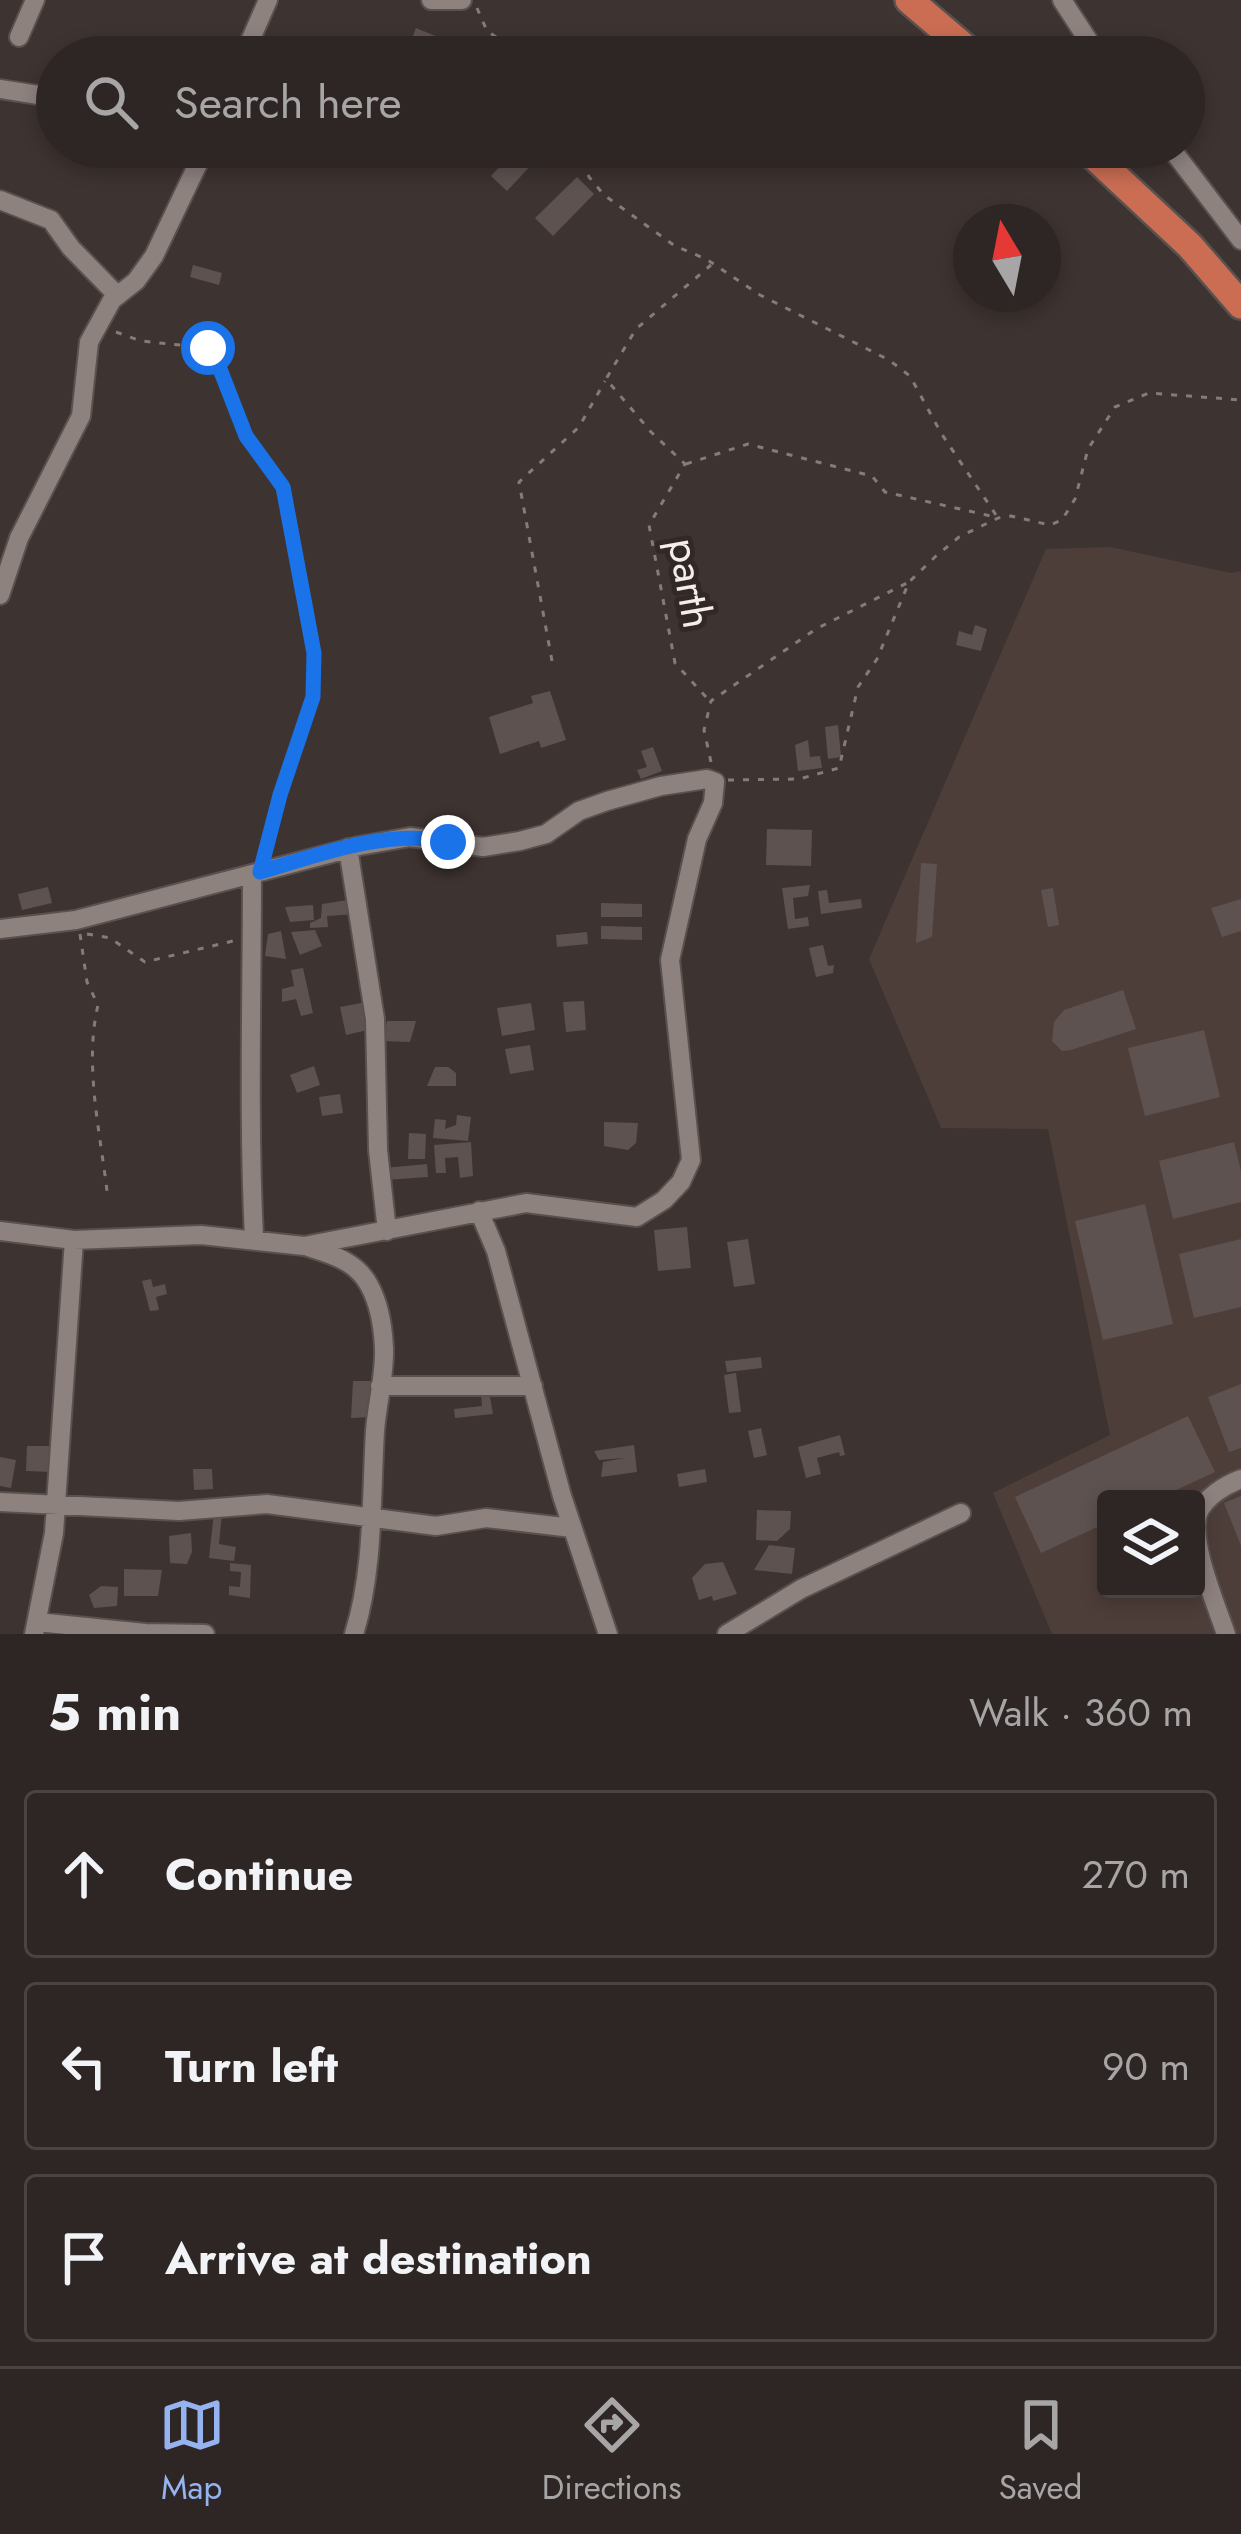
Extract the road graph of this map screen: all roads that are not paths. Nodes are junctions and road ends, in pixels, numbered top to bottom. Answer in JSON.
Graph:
{"nodes":[{"id":1,"x":35,"y":0,"type":"edge"},
{"id":2,"x":268,"y":0,"type":"edge"},
{"id":3,"x":431,"y":0,"type":"edge"},
{"id":4,"x":461,"y":0,"type":"edge"},
{"id":5,"x":909,"y":0,"type":"edge"},
{"id":6,"x":1062,"y":0,"type":"edge"},
{"id":7,"x":252,"y":36,"type":"edge"},
{"id":8,"x":951,"y":36,"type":"edge"},
{"id":9,"x":1086,"y":36,"type":"edge"},
{"id":10,"x":20,"y":37,"type":"dead end"},
{"id":11,"x":0,"y":89,"type":"edge"},
{"id":12,"x":36,"y":95,"type":"edge"},
{"id":13,"x":196,"y":168,"type":"edge"},
{"id":14,"x":1106,"y":168,"type":"edge"},
{"id":15,"x":1186,"y":168,"type":"edge"},
{"id":16,"x":0,"y":200,"type":"edge"},
{"id":17,"x":1241,"y":240,"type":"edge"},
{"id":18,"x":117,"y":295,"type":"junction"},
{"id":19,"x":1241,"y":304,"type":"edge"},
{"id":20,"x":3,"y":563,"type":"edge"},
{"id":21,"x":0,"y":596,"type":"edge"},
{"id":22,"x":348,"y":848,"type":"junction"},
{"id":23,"x":256,"y":874,"type":"junction"},
{"id":24,"x":0,"y":929,"type":"edge"},
{"id":25,"x":479,"y":1211,"type":"junction"},
{"id":26,"x":0,"y":1231,"type":"edge"},
{"id":27,"x":387,"y":1231,"type":"junction"},
{"id":28,"x":352,"y":1237,"type":"junction"},
{"id":29,"x":254,"y":1238,"type":"junction"},
{"id":30,"x":74,"y":1240,"type":"junction"},
{"id":31,"x":304,"y":1246,"type":"junction"},
{"id":32,"x":354,"y":1264,"type":"junction"},
{"id":33,"x":380,"y":1386,"type":"junction"},
{"id":34,"x":533,"y":1386,"type":"junction"},
{"id":35,"x":1241,"y":1479,"type":"edge"},
{"id":36,"x":0,"y":1502,"type":"edge"},
{"id":37,"x":55,"y":1502,"type":"junction"},
{"id":38,"x":961,"y":1513,"type":"dead end"},
{"id":39,"x":369,"y":1518,"type":"junction"},
{"id":40,"x":572,"y":1528,"type":"junction"},
{"id":41,"x":36,"y":1628,"type":"edge"},
{"id":42,"x":206,"y":1634,"type":"edge"},
{"id":43,"x":354,"y":1634,"type":"edge"},
{"id":44,"x":608,"y":1634,"type":"edge"},
{"id":45,"x":727,"y":1634,"type":"edge"},
{"id":46,"x":1226,"y":1634,"type":"edge"}],
"edges":[{"from":1,"to":10,"type":"street"},
{"from":2,"to":7,"type":"street"},
{"from":3,"to":4,"type":"street"},
{"from":5,"to":8,"type":"highway"},
{"from":6,"to":9,"type":"street"},
{"from":11,"to":12,"type":"street"},
{"from":13,"to":18,"type":"street"},
{"from":14,"to":19,"type":"highway"},
{"from":15,"to":17,"type":"street"},
{"from":16,"to":18,"type":"street"},
{"from":18,"to":20,"type":"street"},
{"from":20,"to":21,"type":"street"},
{"from":22,"to":23,"type":"street"},
{"from":22,"to":25,"type":"street"},
{"from":22,"to":27,"type":"street"},
{"from":23,"to":24,"type":"street"},
{"from":23,"to":29,"type":"street"},
{"from":25,"to":27,"type":"street"},
{"from":25,"to":34,"type":"street"},
{"from":26,"to":30,"type":"street"},
{"from":27,"to":28,"type":"street"},
{"from":28,"to":31,"type":"street"},
{"from":28,"to":32,"type":"street"},
{"from":29,"to":30,"type":"street"},
{"from":29,"to":31,"type":"street"},
{"from":30,"to":37,"type":"street"},
{"from":31,"to":32,"type":"street"},
{"from":32,"to":33,"type":"street"},
{"from":33,"to":34,"type":"street"},
{"from":33,"to":39,"type":"street"},
{"from":34,"to":40,"type":"street"},
{"from":35,"to":46,"type":"street"},
{"from":36,"to":37,"type":"street"},
{"from":37,"to":39,"type":"street"},
{"from":37,"to":41,"type":"street"},
{"from":38,"to":45,"type":"street"},
{"from":39,"to":40,"type":"street"},
{"from":39,"to":43,"type":"street"},
{"from":40,"to":44,"type":"street"},
{"from":41,"to":42,"type":"street"}]}
